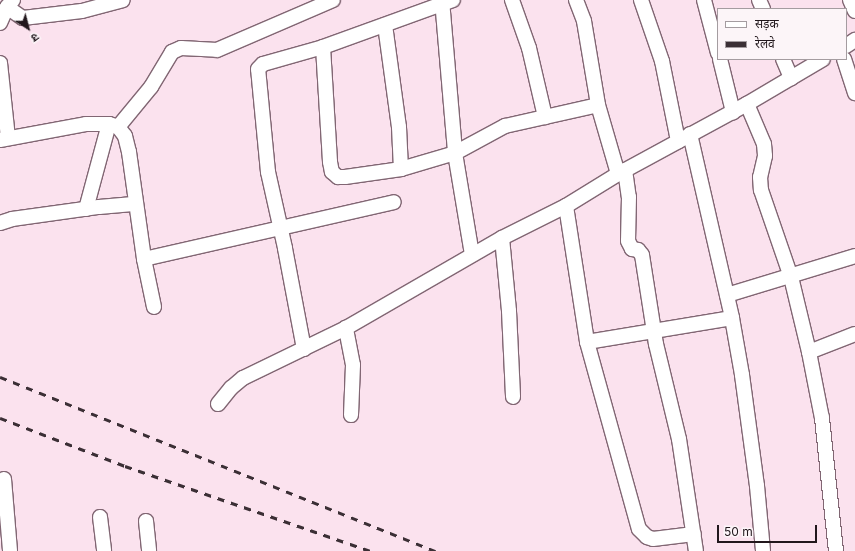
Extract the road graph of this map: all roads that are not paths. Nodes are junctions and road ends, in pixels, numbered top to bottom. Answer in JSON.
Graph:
{"nodes":[{"id":1,"x":123,"y":0,"type":"edge"},
{"id":2,"x":333,"y":0,"type":"edge"},
{"id":3,"x":512,"y":0,"type":"edge"},
{"id":4,"x":576,"y":0,"type":"edge"},
{"id":5,"x":641,"y":0,"type":"edge"},
{"id":6,"x":704,"y":0,"type":"edge"},
{"id":7,"x":850,"y":0,"type":"edge"},
{"id":8,"x":446,"y":1,"type":"edge"},
{"id":9,"x":10,"y":4,"type":"edge"},
{"id":10,"x":855,"y":11,"type":"edge"},
{"id":11,"x":0,"y":23,"type":"edge"},
{"id":12,"x":385,"y":25,"type":"junction"},
{"id":13,"x":323,"y":47,"type":"junction"},
{"id":14,"x":717,"y":49,"type":"edge"},
{"id":15,"x":720,"y":60,"type":"edge"},
{"id":16,"x":783,"y":60,"type":"edge"},
{"id":17,"x":821,"y":60,"type":"edge"},
{"id":18,"x":844,"y":60,"type":"edge"},
{"id":19,"x":0,"y":63,"type":"edge"},
{"id":20,"x":791,"y":78,"type":"junction"},
{"id":21,"x":855,"y":93,"type":"edge"},
{"id":22,"x":747,"y":104,"type":"junction"},
{"id":23,"x":598,"y":105,"type":"junction"},
{"id":24,"x":733,"y":112,"type":"junction"},
{"id":25,"x":545,"y":117,"type":"junction"},
{"id":26,"x":114,"y":126,"type":"junction"},
{"id":27,"x":684,"y":137,"type":"junction"},
{"id":28,"x":4,"y":139,"type":"edge"},
{"id":29,"x":455,"y":153,"type":"junction"},
{"id":30,"x":401,"y":169,"type":"junction"},
{"id":31,"x":622,"y":172,"type":"junction"},
{"id":32,"x":394,"y":202,"type":"dead end"},
{"id":33,"x":136,"y":204,"type":"junction"},
{"id":34,"x":566,"y":206,"type":"junction"},
{"id":35,"x":86,"y":209,"type":"junction"},
{"id":36,"x":0,"y":223,"type":"edge"},
{"id":37,"x":281,"y":228,"type":"junction"},
{"id":38,"x":502,"y":238,"type":"junction"},
{"id":39,"x":472,"y":255,"type":"junction"},
{"id":40,"x":855,"y":256,"type":"edge"},
{"id":41,"x":144,"y":259,"type":"junction"},
{"id":42,"x":791,"y":277,"type":"junction"},
{"id":43,"x":726,"y":295,"type":"junction"},
{"id":44,"x":154,"y":306,"type":"dead end"},
{"id":45,"x":732,"y":318,"type":"junction"},
{"id":46,"x":346,"y":328,"type":"junction"},
{"id":47,"x":653,"y":330,"type":"junction"},
{"id":48,"x":855,"y":334,"type":"edge"},
{"id":49,"x":586,"y":342,"type":"junction"},
{"id":50,"x":304,"y":349,"type":"junction"},
{"id":51,"x":809,"y":352,"type":"junction"},
{"id":52,"x":513,"y":397,"type":"dead end"},
{"id":53,"x":218,"y":404,"type":"dead end"},
{"id":54,"x":351,"y":415,"type":"dead end"},
{"id":55,"x":4,"y":479,"type":"dead end"},
{"id":56,"x":100,"y":517,"type":"dead end"},
{"id":57,"x":146,"y":521,"type":"dead end"},
{"id":58,"x":694,"y":534,"type":"junction"},
{"id":59,"x":10,"y":551,"type":"edge"},
{"id":60,"x":104,"y":551,"type":"edge"},
{"id":61,"x":149,"y":551,"type":"edge"},
{"id":62,"x":696,"y":551,"type":"edge"},
{"id":63,"x":763,"y":551,"type":"edge"},
{"id":64,"x":836,"y":551,"type":"edge"}],
"edges":[{"from":1,"to":9,"type":"street"},
{"from":2,"to":26,"type":"street"},
{"from":3,"to":25,"type":"street"},
{"from":4,"to":23,"type":"street"},
{"from":5,"to":27,"type":"street"},
{"from":6,"to":14,"type":"street"},
{"from":7,"to":10,"type":"street"},
{"from":8,"to":12,"type":"street"},
{"from":8,"to":29,"type":"street"},
{"from":9,"to":11,"type":"street"},
{"from":12,"to":13,"type":"street"},
{"from":12,"to":30,"type":"street"},
{"from":13,"to":30,"type":"street"},
{"from":13,"to":37,"type":"street"},
{"from":15,"to":24,"type":"street"},
{"from":16,"to":20,"type":"street"},
{"from":17,"to":20,"type":"street"},
{"from":18,"to":21,"type":"street"},
{"from":19,"to":28,"type":"street"},
{"from":20,"to":22,"type":"street"},
{"from":22,"to":24,"type":"street"},
{"from":22,"to":42,"type":"street"},
{"from":23,"to":25,"type":"street"},
{"from":23,"to":31,"type":"street"},
{"from":24,"to":27,"type":"street"},
{"from":25,"to":29,"type":"street"},
{"from":26,"to":28,"type":"street"},
{"from":26,"to":33,"type":"street"},
{"from":26,"to":35,"type":"street"},
{"from":27,"to":31,"type":"street"},
{"from":27,"to":43,"type":"street"},
{"from":29,"to":30,"type":"street"},
{"from":29,"to":39,"type":"street"},
{"from":31,"to":34,"type":"street"},
{"from":31,"to":47,"type":"street"},
{"from":32,"to":37,"type":"street"},
{"from":33,"to":35,"type":"street"},
{"from":33,"to":41,"type":"street"},
{"from":34,"to":38,"type":"street"},
{"from":34,"to":49,"type":"street"},
{"from":35,"to":36,"type":"street"},
{"from":37,"to":41,"type":"street"},
{"from":37,"to":50,"type":"street"},
{"from":38,"to":39,"type":"street"},
{"from":38,"to":52,"type":"street"},
{"from":39,"to":46,"type":"street"},
{"from":40,"to":42,"type":"street"},
{"from":41,"to":44,"type":"street"},
{"from":42,"to":43,"type":"street"},
{"from":42,"to":51,"type":"street"},
{"from":43,"to":45,"type":"street"},
{"from":45,"to":47,"type":"street"},
{"from":45,"to":63,"type":"street"},
{"from":46,"to":50,"type":"street"},
{"from":46,"to":54,"type":"street"},
{"from":47,"to":49,"type":"street"},
{"from":47,"to":58,"type":"street"},
{"from":48,"to":51,"type":"street"},
{"from":49,"to":58,"type":"street"},
{"from":50,"to":53,"type":"street"},
{"from":51,"to":64,"type":"street"},
{"from":55,"to":59,"type":"street"},
{"from":56,"to":60,"type":"street"},
{"from":57,"to":61,"type":"street"},
{"from":58,"to":62,"type":"street"}]}
